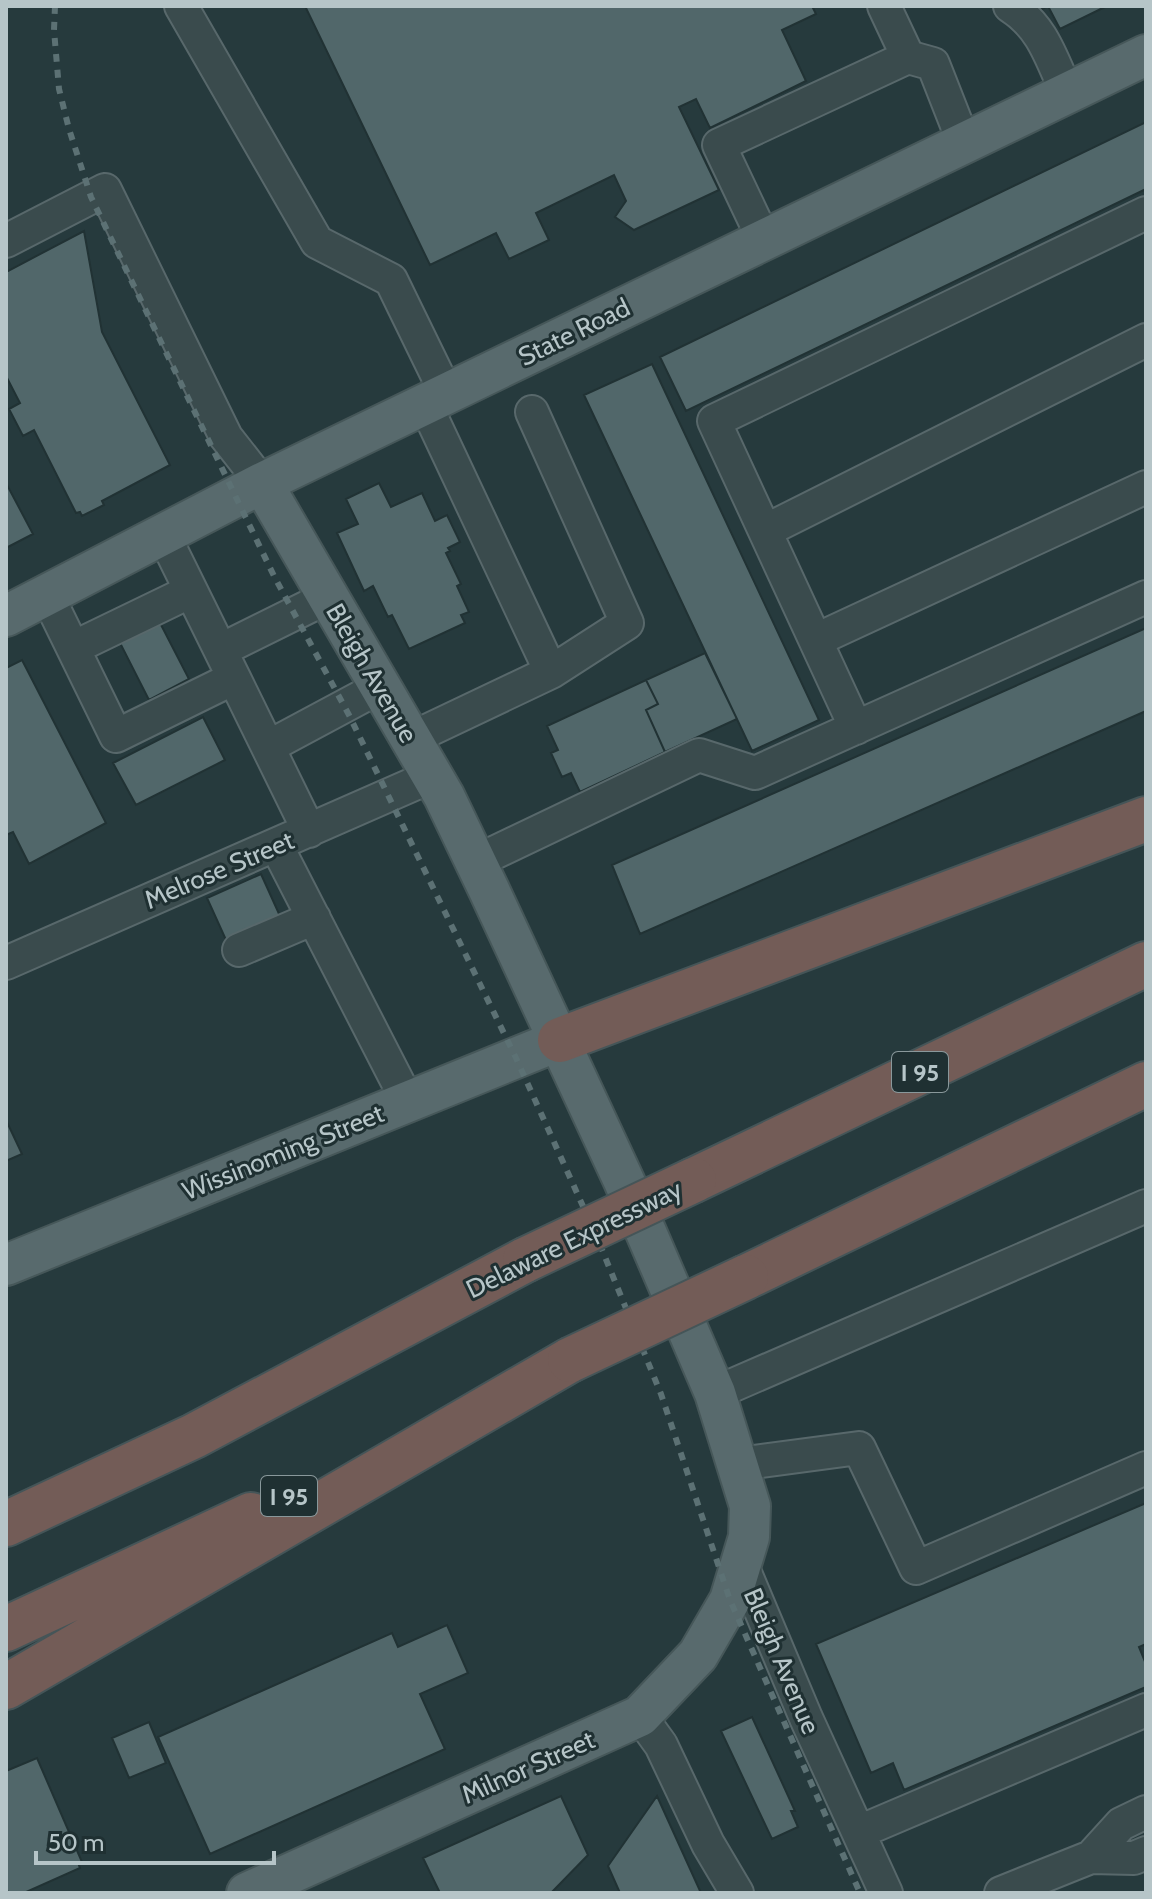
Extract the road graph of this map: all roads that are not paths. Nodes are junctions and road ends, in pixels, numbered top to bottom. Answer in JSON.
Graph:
{"nodes":[{"id":1,"x":181,"y":6,"type":"edge"},
{"id":2,"x":884,"y":6,"type":"edge"},
{"id":3,"x":1010,"y":6,"type":"edge"},
{"id":4,"x":1146,"y":55,"type":"edge"},
{"id":5,"x":908,"y":57,"type":"junction"},
{"id":6,"x":1067,"y":93,"type":"junction"},
{"id":7,"x":964,"y":143,"type":"junction"},
{"id":8,"x":1146,"y":213,"type":"edge"},
{"id":9,"x":764,"y":240,"type":"junction"},
{"id":10,"x":6,"y":241,"type":"edge"},
{"id":11,"x":1146,"y":340,"type":"edge"},
{"id":12,"x":436,"y":399,"type":"junction"},
{"id":13,"x":532,"y":412,"type":"dead end"},
{"id":14,"x":262,"y":483,"type":"junction"},
{"id":15,"x":1146,"y":487,"type":"edge"},
{"id":16,"x":765,"y":531,"type":"junction"},
{"id":17,"x":163,"y":534,"type":"junction"},
{"id":18,"x":191,"y":591,"type":"junction"},
{"id":19,"x":47,"y":595,"type":"junction"},
{"id":20,"x":328,"y":597,"type":"junction"},
{"id":21,"x":1146,"y":597,"type":"edge"},
{"id":22,"x":6,"y":616,"type":"edge"},
{"id":23,"x":816,"y":640,"type":"junction"},
{"id":24,"x":73,"y":648,"type":"junction"},
{"id":25,"x":227,"y":664,"type":"junction"},
{"id":26,"x":551,"y":672,"type":"junction"},
{"id":27,"x":380,"y":687,"type":"junction"},
{"id":28,"x":856,"y":728,"type":"junction"},
{"id":29,"x":410,"y":739,"type":"junction"},
{"id":30,"x":268,"y":747,"type":"junction"},
{"id":31,"x":432,"y":776,"type":"junction"},
{"id":32,"x":1146,"y":819,"type":"edge"},
{"id":33,"x":309,"y":831,"type":"junction"},
{"id":34,"x":276,"y":845,"type":"junction"},
{"id":35,"x":475,"y":862,"type":"junction"},
{"id":36,"x":314,"y":918,"type":"junction"},
{"id":37,"x":239,"y":950,"type":"dead end"},
{"id":38,"x":6,"y":963,"type":"edge"},
{"id":39,"x":1146,"y":964,"type":"edge"},
{"id":40,"x":560,"y":1040,"type":"junction"},
{"id":41,"x":1146,"y":1084,"type":"edge"},
{"id":42,"x":408,"y":1102,"type":"junction"},
{"id":43,"x":1146,"y":1206,"type":"edge"},
{"id":44,"x":6,"y":1265,"type":"edge"},
{"id":45,"x":570,"y":1360,"type":"junction"},
{"id":46,"x":715,"y":1393,"type":"junction"},
{"id":47,"x":738,"y":1464,"type":"junction"},
{"id":48,"x":1146,"y":1468,"type":"edge"},
{"id":49,"x":6,"y":1524,"type":"edge"},
{"id":50,"x":742,"y":1566,"type":"junction"},
{"id":51,"x":6,"y":1629,"type":"edge"},
{"id":52,"x":6,"y":1687,"type":"edge"},
{"id":53,"x":1146,"y":1710,"type":"edge"},
{"id":54,"x":640,"y":1716,"type":"junction"},
{"id":55,"x":1146,"y":1812,"type":"edge"},
{"id":56,"x":865,"y":1845,"type":"junction"},
{"id":57,"x":1146,"y":1853,"type":"edge"},
{"id":58,"x":1091,"y":1857,"type":"junction"},
{"id":59,"x":247,"y":1893,"type":"edge"},
{"id":60,"x":737,"y":1893,"type":"edge"},
{"id":61,"x":886,"y":1893,"type":"edge"},
{"id":62,"x":1001,"y":1893,"type":"edge"}],
"edges":[{"from":1,"to":12,"type":"street"},
{"from":2,"to":5,"type":"street"},
{"from":3,"to":6,"type":"street"},
{"from":4,"to":6,"type":"main road","name":"State Road"},
{"from":5,"to":7,"type":"street"},
{"from":5,"to":9,"type":"street"},
{"from":6,"to":7,"type":"main road","name":"State Road"},
{"from":7,"to":9,"type":"main road","name":"State Road"},
{"from":8,"to":16,"type":"street"},
{"from":9,"to":12,"type":"main road","name":"State Road"},
{"from":10,"to":14,"type":"street","name":"Bleigh Avenue"},
{"from":11,"to":16,"type":"street"},
{"from":12,"to":14,"type":"main road","name":"State Road"},
{"from":12,"to":26,"type":"street"},
{"from":13,"to":26,"type":"street"},
{"from":14,"to":17,"type":"main road","name":"State Road"},
{"from":14,"to":20,"type":"main road","name":"Bleigh Avenue"},
{"from":15,"to":23,"type":"street"},
{"from":16,"to":23,"type":"street"},
{"from":17,"to":18,"type":"street"},
{"from":17,"to":19,"type":"main road","name":"State Road"},
{"from":18,"to":24,"type":"street"},
{"from":18,"to":25,"type":"street"},
{"from":19,"to":22,"type":"main road","name":"State Road"},
{"from":19,"to":24,"type":"street"},
{"from":20,"to":25,"type":"street"},
{"from":20,"to":27,"type":"main road","name":"Bleigh Avenue"},
{"from":21,"to":28,"type":"street"},
{"from":23,"to":28,"type":"street"},
{"from":24,"to":25,"type":"street"},
{"from":25,"to":30,"type":"street"},
{"from":26,"to":29,"type":"street"},
{"from":27,"to":29,"type":"main road","name":"Bleigh Avenue"},
{"from":27,"to":30,"type":"street"},
{"from":28,"to":35,"type":"street"},
{"from":29,"to":31,"type":"main road","name":"Bleigh Avenue"},
{"from":30,"to":33,"type":"street"},
{"from":31,"to":33,"type":"street","name":"Melrose Street"},
{"from":31,"to":35,"type":"main road","name":"Bleigh Avenue"},
{"from":32,"to":40,"type":"highway"},
{"from":33,"to":34,"type":"street","name":"Melrose Street"},
{"from":34,"to":36,"type":"street"},
{"from":34,"to":38,"type":"street","name":"Melrose Street"},
{"from":35,"to":40,"type":"main road","name":"Bleigh Avenue"},
{"from":36,"to":37,"type":"street"},
{"from":36,"to":42,"type":"street"},
{"from":39,"to":49,"type":"highway","name":"Delaware Expressway","number":"I 95","bridge":true},
{"from":40,"to":42,"type":"main road","name":"Wissinoming Street"},
{"from":40,"to":46,"type":"main road","name":"Bleigh Avenue"},
{"from":41,"to":45,"type":"highway","number":"I 95","bridge":true},
{"from":42,"to":44,"type":"main road","name":"Wissinoming Street"},
{"from":43,"to":46,"type":"street"},
{"from":45,"to":51,"type":"highway","number":"I 95"},
{"from":45,"to":52,"type":"highway"},
{"from":46,"to":47,"type":"main road","name":"Bleigh Avenue"},
{"from":47,"to":48,"type":"street"},
{"from":47,"to":50,"type":"main road","name":"Bleigh Avenue"},
{"from":50,"to":54,"type":"main road","name":"Milnor Street"},
{"from":50,"to":56,"type":"street","name":"Bleigh Avenue"},
{"from":53,"to":56,"type":"street"},
{"from":54,"to":59,"type":"main road","name":"Milnor Street"},
{"from":54,"to":60,"type":"street"},
{"from":55,"to":58,"type":"street"},
{"from":56,"to":61,"type":"street","name":"Bleigh Avenue"},
{"from":57,"to":58,"type":"street"},
{"from":58,"to":62,"type":"street"}]}
